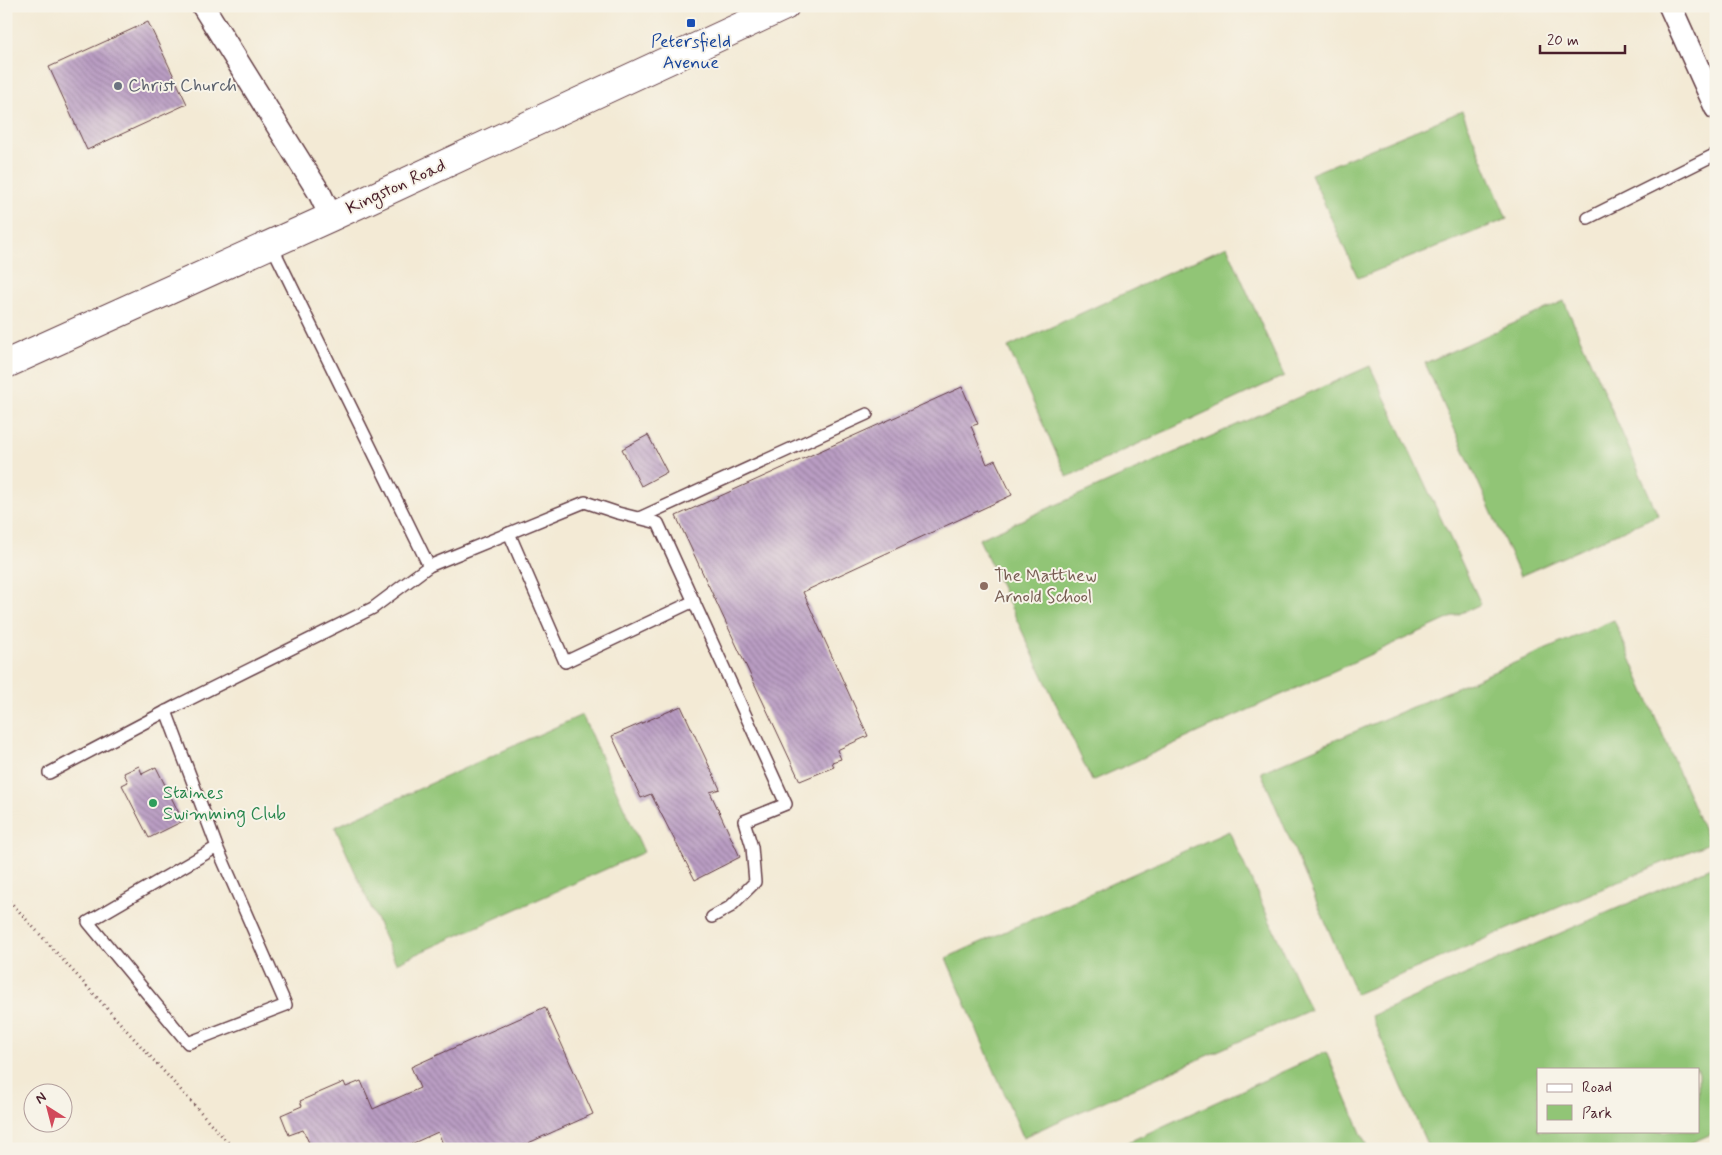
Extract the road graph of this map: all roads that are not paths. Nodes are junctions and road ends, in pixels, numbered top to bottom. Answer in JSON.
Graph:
{"nodes":[{"id":1,"x":203,"y":6,"type":"edge"},
{"id":2,"x":785,"y":6,"type":"edge"},
{"id":3,"x":1670,"y":6,"type":"edge"},
{"id":4,"x":1716,"y":108,"type":"edge"},
{"id":5,"x":1716,"y":154,"type":"edge"},
{"id":6,"x":331,"y":217,"type":"junction"},
{"id":7,"x":1588,"y":218,"type":"dead end"},
{"id":8,"x":271,"y":244,"type":"junction"},
{"id":9,"x":6,"y":364,"type":"edge"},
{"id":10,"x":867,"y":414,"type":"dead end"},
{"id":11,"x":639,"y":518,"type":"junction"},
{"id":12,"x":509,"y":533,"type":"junction"},
{"id":13,"x":428,"y":566,"type":"junction"},
{"id":14,"x":694,"y":601,"type":"junction"},
{"id":15,"x":166,"y":711,"type":"junction"},
{"id":16,"x":49,"y":773,"type":"dead end"},
{"id":17,"x":217,"y":847,"type":"junction"},
{"id":18,"x":712,"y":917,"type":"dead end"}],
"edges":[{"from":1,"to":6,"type":"street"},
{"from":2,"to":6,"type":"street","name":"Kingston Road"},
{"from":3,"to":4,"type":"street"},
{"from":5,"to":7,"type":"lane"},
{"from":6,"to":8,"type":"street","name":"Kingston Road"},
{"from":8,"to":9,"type":"street","name":"Kingston Road"},
{"from":8,"to":13,"type":"lane"},
{"from":10,"to":11,"type":"lane"},
{"from":11,"to":12,"type":"lane"},
{"from":11,"to":14,"type":"lane"},
{"from":12,"to":13,"type":"lane"},
{"from":12,"to":14,"type":"lane"},
{"from":13,"to":15,"type":"lane"},
{"from":14,"to":18,"type":"lane"},
{"from":15,"to":16,"type":"lane"},
{"from":15,"to":17,"type":"lane"},
{"from":17,"to":17,"type":"lane"}]}
